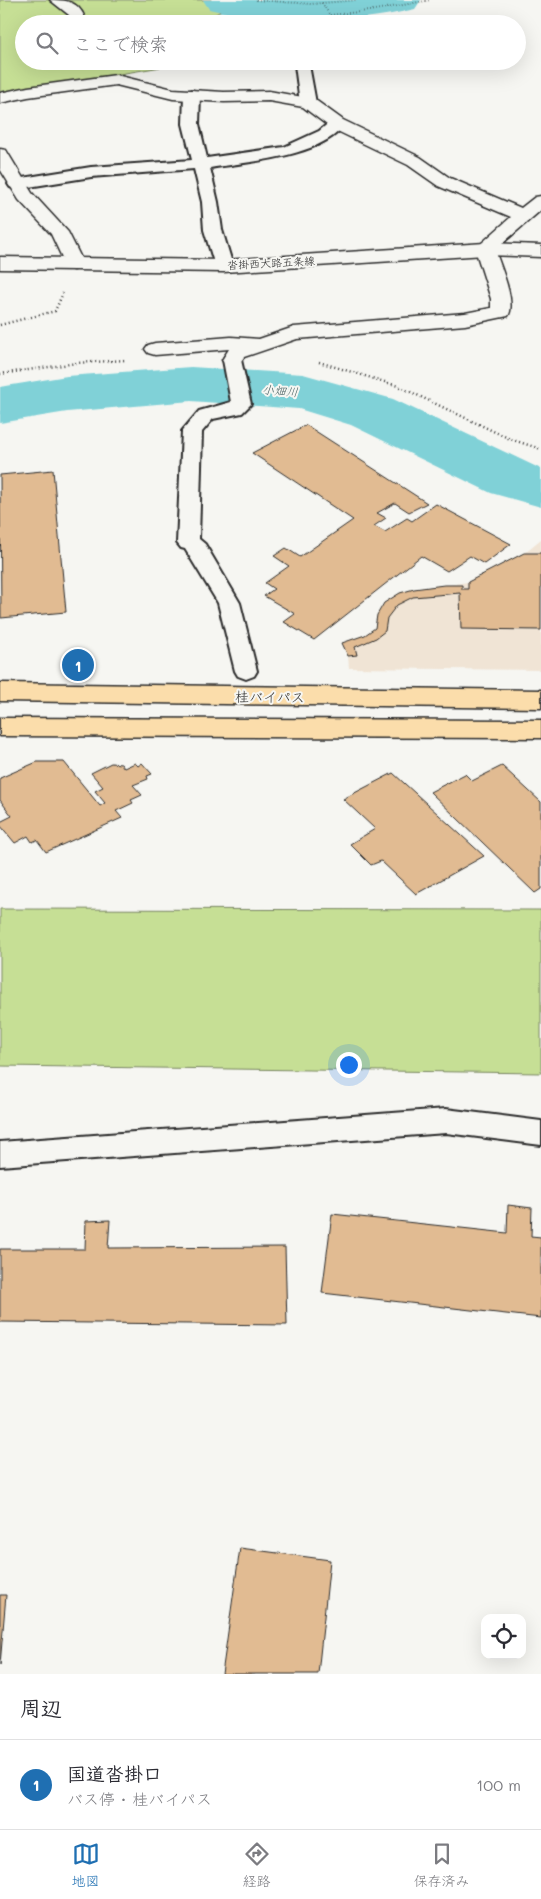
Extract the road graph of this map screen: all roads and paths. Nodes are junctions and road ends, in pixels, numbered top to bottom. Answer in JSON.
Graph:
{"nodes":[{"id":1,"x":58,"y":0,"type":"edge"},
{"id":2,"x":256,"y":0,"type":"edge"},
{"id":3,"x":356,"y":0,"type":"edge"},
{"id":4,"x":431,"y":0,"type":"edge"},
{"id":5,"x":323,"y":3,"type":"junction"},
{"id":6,"x":77,"y":15,"type":"edge"},
{"id":7,"x":303,"y":70,"type":"edge"},
{"id":8,"x":192,"y":95,"type":"junction"},
{"id":9,"x":0,"y":98,"type":"edge"},
{"id":10,"x":308,"y":103,"type":"junction"},
{"id":11,"x":336,"y":124,"type":"junction"},
{"id":12,"x":0,"y":154,"type":"edge"},
{"id":13,"x":202,"y":164,"type":"junction"},
{"id":14,"x":16,"y":184,"type":"junction"},
{"id":15,"x":541,"y":202,"type":"edge"},
{"id":16,"x":524,"y":216,"type":"junction"},
{"id":17,"x":485,"y":249,"type":"junction"},
{"id":18,"x":541,"y":251,"type":"edge"},
{"id":19,"x":0,"y":262,"type":"edge"},
{"id":20,"x":74,"y":264,"type":"junction"},
{"id":21,"x":224,"y":266,"type":"junction"},
{"id":22,"x":0,"y":325,"type":"edge"},
{"id":23,"x":264,"y":344,"type":"junction"},
{"id":24,"x":155,"y":349,"type":"dead end"},
{"id":25,"x":134,"y":359,"type":"dead end"},
{"id":26,"x":232,"y":360,"type":"joint"},
{"id":27,"x":316,"y":362,"type":"dead end"},
{"id":28,"x":0,"y":374,"type":"edge"},
{"id":29,"x":541,"y":449,"type":"edge"},
{"id":30,"x":246,"y":670,"type":"dead end"},
{"id":31,"x":0,"y":692,"type":"edge"},
{"id":32,"x":541,"y":699,"type":"edge"},
{"id":33,"x":0,"y":727,"type":"edge"},
{"id":34,"x":541,"y":729,"type":"edge"},
{"id":35,"x":541,"y":1133,"type":"edge"},
{"id":36,"x":0,"y":1154,"type":"edge"}],
"edges":[{"from":1,"to":6,"type":"street"},
{"from":2,"to":5,"type":"path"},
{"from":3,"to":5,"type":"path"},
{"from":4,"to":5,"type":"path"},
{"from":7,"to":10,"type":"lane"},
{"from":8,"to":9,"type":"street"},
{"from":8,"to":10,"type":"street"},
{"from":8,"to":13,"type":"lane"},
{"from":10,"to":11,"type":"street"},
{"from":11,"to":13,"type":"lane"},
{"from":11,"to":16,"type":"street"},
{"from":12,"to":14,"type":"street"},
{"from":13,"to":14,"type":"lane"},
{"from":13,"to":21,"type":"lane"},
{"from":14,"to":20,"type":"street"},
{"from":15,"to":16,"type":"street"},
{"from":16,"to":17,"type":"street"},
{"from":17,"to":18,"type":"street","name":"沓掛西大路五条線"},
{"from":17,"to":21,"type":"street","name":"沓掛西大路五条線"},
{"from":17,"to":23,"type":"street"},
{"from":19,"to":20,"type":"street","name":"沓掛西大路五条線"},
{"from":20,"to":21,"type":"street","name":"沓掛西大路五条線"},
{"from":20,"to":22,"type":"path"},
{"from":23,"to":24,"type":"street"},
{"from":23,"to":26,"type":"street"},
{"from":25,"to":28,"type":"path"},
{"from":26,"to":30,"type":"lane"},
{"from":27,"to":29,"type":"path"},
{"from":31,"to":32,"type":"highway","name":"桂バイパス"},
{"from":33,"to":34,"type":"highway"},
{"from":35,"to":36,"type":"lane"}]}
